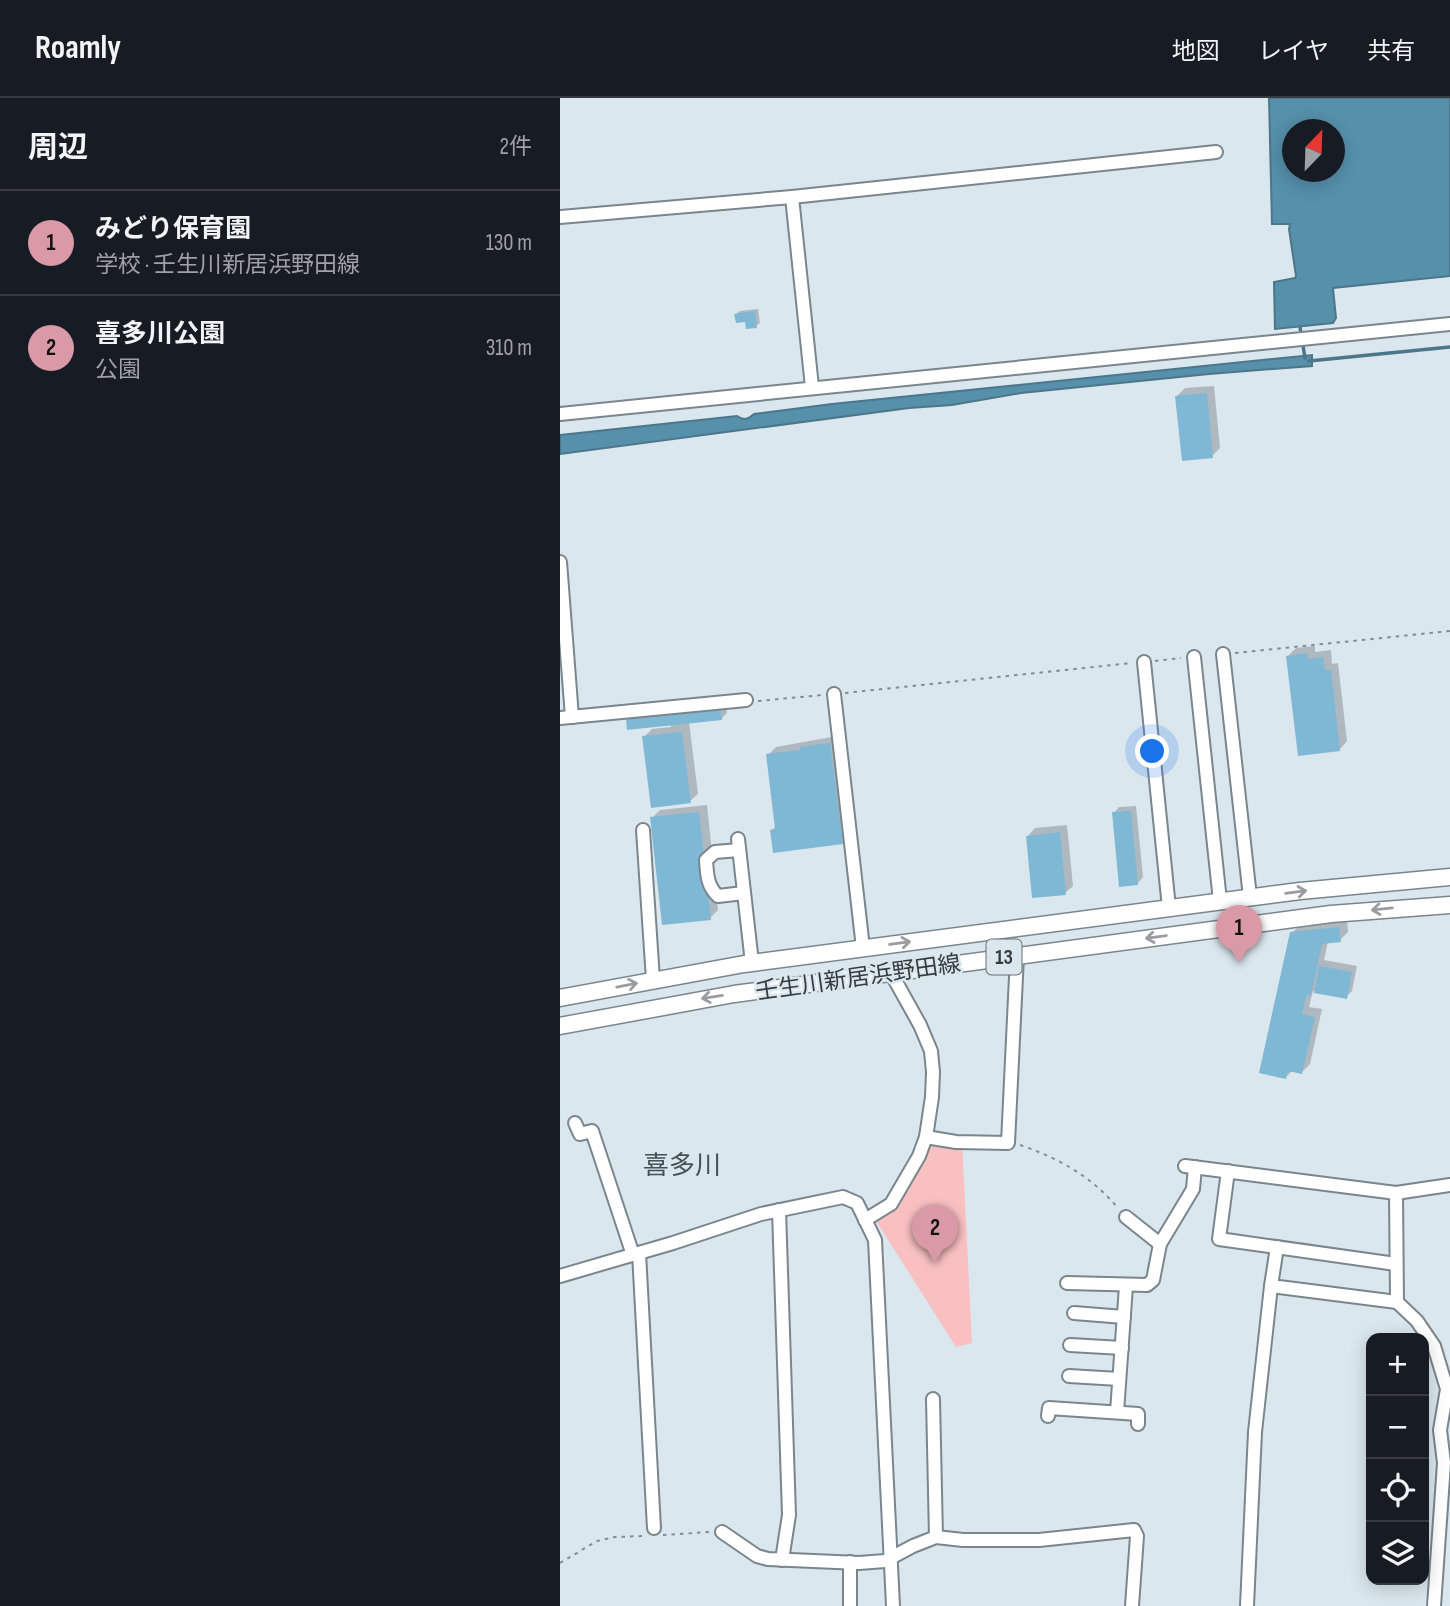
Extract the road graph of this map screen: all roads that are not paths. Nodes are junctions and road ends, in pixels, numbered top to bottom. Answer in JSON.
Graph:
{"nodes":[{"id":1,"x":1216,"y":152,"type":"dead end"},
{"id":2,"x":792,"y":197,"type":"junction"},
{"id":3,"x":560,"y":217,"type":"edge"},
{"id":4,"x":1450,"y":324,"type":"edge"},
{"id":5,"x":812,"y":387,"type":"junction"},
{"id":6,"x":560,"y":414,"type":"edge"},
{"id":7,"x":560,"y":562,"type":"edge"},
{"id":8,"x":1223,"y":654,"type":"road end"},
{"id":9,"x":1194,"y":657,"type":"road end"},
{"id":10,"x":1144,"y":662,"type":"road end"},
{"id":11,"x":834,"y":694,"type":"road end"},
{"id":12,"x":746,"y":700,"type":"road end"},
{"id":13,"x":566,"y":717,"type":"edge"},
{"id":14,"x":643,"y":830,"type":"dead end"},
{"id":15,"x":1450,"y":877,"type":"edge"},
{"id":16,"x":744,"y":893,"type":"junction"},
{"id":17,"x":1250,"y":897,"type":"junction"},
{"id":18,"x":1220,"y":901,"type":"junction"},
{"id":19,"x":1450,"y":905,"type":"edge"},
{"id":20,"x":1169,"y":908,"type":"junction"},
{"id":21,"x":863,"y":948,"type":"junction"},
{"id":22,"x":1017,"y":956,"type":"junction"},
{"id":23,"x":752,"y":963,"type":"junction"},
{"id":24,"x":891,"y":972,"type":"junction"},
{"id":25,"x":653,"y":980,"type":"junction"},
{"id":26,"x":560,"y":998,"type":"edge"},
{"id":27,"x":560,"y":1026,"type":"edge"},
{"id":28,"x":575,"y":1123,"type":"dead end"},
{"id":29,"x":926,"y":1137,"type":"junction"},
{"id":30,"x":1228,"y":1171,"type":"junction"},
{"id":31,"x":1450,"y":1185,"type":"edge"},
{"id":32,"x":1396,"y":1193,"type":"junction"},
{"id":33,"x":779,"y":1210,"type":"junction"},
{"id":34,"x":1126,"y":1217,"type":"road end"},
{"id":35,"x":865,"y":1220,"type":"junction"},
{"id":36,"x":1160,"y":1244,"type":"junction"},
{"id":37,"x":1277,"y":1247,"type":"junction"},
{"id":38,"x":636,"y":1254,"type":"junction"},
{"id":39,"x":1396,"y":1264,"type":"junction"},
{"id":40,"x":560,"y":1276,"type":"edge"},
{"id":41,"x":1066,"y":1283,"type":"dead end"},
{"id":42,"x":1126,"y":1286,"type":"junction"},
{"id":43,"x":1271,"y":1286,"type":"junction"},
{"id":44,"x":1397,"y":1303,"type":"junction"},
{"id":45,"x":1074,"y":1313,"type":"dead end"},
{"id":46,"x":1124,"y":1317,"type":"junction"},
{"id":47,"x":1070,"y":1345,"type":"dead end"},
{"id":48,"x":1122,"y":1348,"type":"junction"},
{"id":49,"x":1069,"y":1376,"type":"dead end"},
{"id":50,"x":1119,"y":1379,"type":"junction"},
{"id":51,"x":933,"y":1399,"type":"dead end"},
{"id":52,"x":1117,"y":1412,"type":"junction"},
{"id":53,"x":1048,"y":1416,"type":"dead end"},
{"id":54,"x":1138,"y":1424,"type":"dead end"},
{"id":55,"x":654,"y":1528,"type":"dead end"},
{"id":56,"x":722,"y":1532,"type":"road end"},
{"id":57,"x":936,"y":1537,"type":"junction"},
{"id":58,"x":891,"y":1558,"type":"junction"},
{"id":59,"x":782,"y":1560,"type":"junction"},
{"id":60,"x":850,"y":1562,"type":"junction"},
{"id":61,"x":850,"y":1606,"type":"edge"},
{"id":62,"x":893,"y":1606,"type":"edge"},
{"id":63,"x":1132,"y":1606,"type":"edge"},
{"id":64,"x":1247,"y":1606,"type":"edge"},
{"id":65,"x":1434,"y":1606,"type":"edge"}],
"edges":[{"from":1,"to":2,"type":"street"},
{"from":2,"to":3,"type":"street"},
{"from":2,"to":5,"type":"street"},
{"from":4,"to":5,"type":"street"},
{"from":5,"to":6,"type":"street"},
{"from":7,"to":13,"type":"street"},
{"from":8,"to":17,"type":"street"},
{"from":9,"to":18,"type":"street"},
{"from":10,"to":20,"type":"street"},
{"from":11,"to":21,"type":"street"},
{"from":12,"to":13,"type":"street"},
{"from":14,"to":25,"type":"street"},
{"from":17,"to":15,"type":"main road","name":"壬生川新居浜野田線","number":"13","one_way":true},
{"from":16,"to":16,"type":"street"},
{"from":16,"to":23,"type":"street"},
{"from":17,"to":18,"type":"main road","name":"壬生川新居浜野田線","number":"13"},
{"from":18,"to":20,"type":"main road","name":"壬生川新居浜野田線","number":"13"},
{"from":19,"to":22,"type":"main road","name":"壬生川新居浜野田線","number":"13","one_way":true},
{"from":21,"to":20,"type":"main road","name":"壬生川新居浜野田線","number":"13","one_way":true},
{"from":21,"to":23,"type":"main road","name":"壬生川新居浜野田線","number":"13"},
{"from":22,"to":24,"type":"main road","name":"壬生川新居浜野田線","number":"13"},
{"from":22,"to":29,"type":"street"},
{"from":23,"to":25,"type":"main road","name":"壬生川新居浜野田線","number":"13"},
{"from":24,"to":27,"type":"main road","name":"壬生川新居浜野田線","number":"13","one_way":true},
{"from":24,"to":29,"type":"street"},
{"from":26,"to":25,"type":"main road","name":"壬生川新居浜野田線","number":"13","one_way":true},
{"from":28,"to":38,"type":"street"},
{"from":29,"to":35,"type":"street"},
{"from":30,"to":32,"type":"street"},
{"from":30,"to":36,"type":"street"},
{"from":30,"to":37,"type":"street"},
{"from":31,"to":32,"type":"street"},
{"from":32,"to":39,"type":"street"},
{"from":33,"to":35,"type":"street"},
{"from":33,"to":38,"type":"street"},
{"from":33,"to":59,"type":"street"},
{"from":34,"to":36,"type":"street"},
{"from":35,"to":58,"type":"street"},
{"from":36,"to":42,"type":"street"},
{"from":37,"to":39,"type":"street"},
{"from":37,"to":43,"type":"street"},
{"from":38,"to":40,"type":"street"},
{"from":38,"to":55,"type":"street"},
{"from":39,"to":44,"type":"street"},
{"from":41,"to":42,"type":"street"},
{"from":42,"to":46,"type":"street"},
{"from":43,"to":44,"type":"street"},
{"from":43,"to":64,"type":"street"},
{"from":44,"to":65,"type":"street"},
{"from":45,"to":46,"type":"street"},
{"from":46,"to":48,"type":"street"},
{"from":47,"to":48,"type":"street"},
{"from":48,"to":50,"type":"street"},
{"from":49,"to":50,"type":"street"},
{"from":50,"to":52,"type":"street"},
{"from":51,"to":57,"type":"street"},
{"from":52,"to":53,"type":"street"},
{"from":52,"to":54,"type":"street"},
{"from":56,"to":59,"type":"street"},
{"from":57,"to":58,"type":"street"},
{"from":57,"to":63,"type":"street"},
{"from":58,"to":60,"type":"street"},
{"from":58,"to":62,"type":"street"},
{"from":59,"to":60,"type":"street"},
{"from":60,"to":61,"type":"street"}]}
